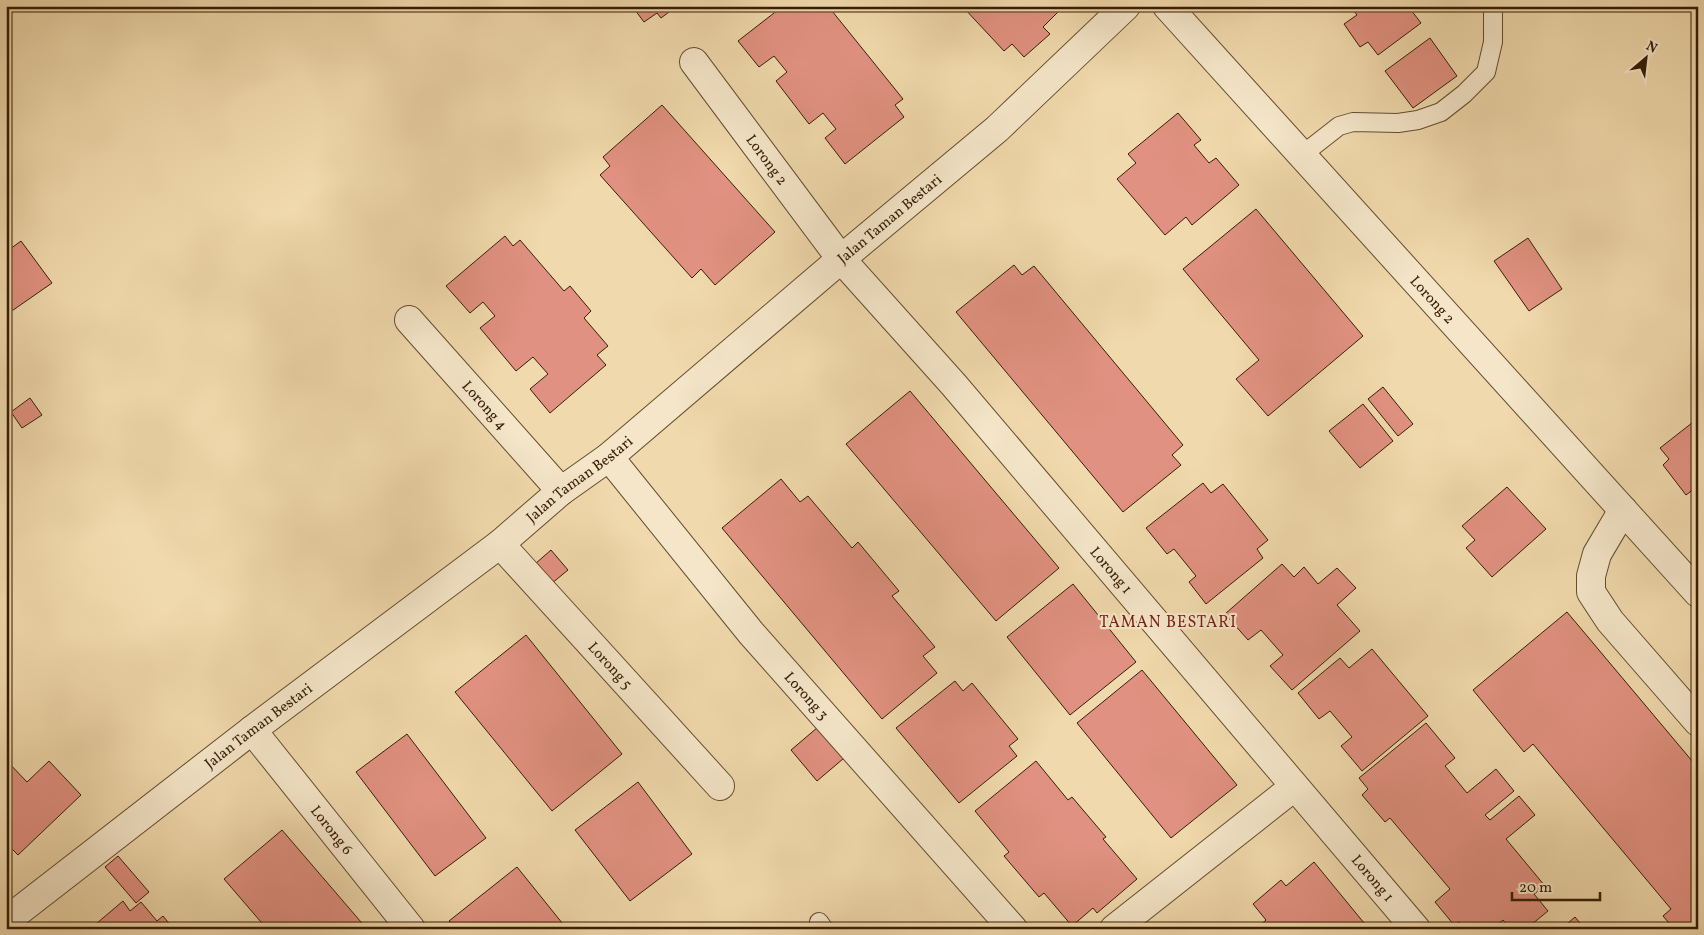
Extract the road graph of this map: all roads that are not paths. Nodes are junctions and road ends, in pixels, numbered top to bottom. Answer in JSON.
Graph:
{"nodes":[{"id":1,"x":1126,"y":6,"type":"edge"},
{"id":2,"x":1167,"y":6,"type":"edge"},
{"id":3,"x":1493,"y":6,"type":"edge"},
{"id":4,"x":694,"y":62,"type":"dead end"},
{"id":5,"x":1302,"y":154,"type":"junction"},
{"id":6,"x":841,"y":259,"type":"junction"},
{"id":7,"x":409,"y":320,"type":"dead end"},
{"id":8,"x":609,"y":457,"type":"junction"},
{"id":9,"x":561,"y":491,"type":"junction"},
{"id":10,"x":1622,"y":510,"type":"junction"},
{"id":11,"x":500,"y":544,"type":"junction"},
{"id":12,"x":1698,"y":593,"type":"edge"},
{"id":13,"x":1698,"y":722,"type":"edge"},
{"id":14,"x":252,"y":730,"type":"junction"},
{"id":15,"x":720,"y":786,"type":"dead end"},
{"id":16,"x":1294,"y":787,"type":"junction"},
{"id":17,"x":6,"y":921,"type":"edge"},
{"id":18,"x":411,"y":929,"type":"edge"},
{"id":19,"x":1013,"y":929,"type":"edge"},
{"id":20,"x":1114,"y":929,"type":"edge"},
{"id":21,"x":1416,"y":929,"type":"edge"}],
"edges":[{"from":1,"to":6,"type":"street","name":"Jalan Taman Bestari"},
{"from":2,"to":5,"type":"street","name":"Lorong 2"},
{"from":3,"to":5,"type":"lane"},
{"from":4,"to":6,"type":"street","name":"Lorong 2"},
{"from":5,"to":10,"type":"street","name":"Lorong 2"},
{"from":6,"to":8,"type":"street","name":"Jalan Taman Bestari"},
{"from":6,"to":16,"type":"street","name":"Lorong 1"},
{"from":7,"to":9,"type":"street","name":"Lorong 4"},
{"from":8,"to":9,"type":"street","name":"Jalan Taman Bestari"},
{"from":8,"to":19,"type":"street","name":"Lorong 3"},
{"from":9,"to":11,"type":"street","name":"Jalan Taman Bestari"},
{"from":10,"to":12,"type":"street","name":"Lorong 2"},
{"from":10,"to":13,"type":"street"},
{"from":11,"to":14,"type":"street","name":"Jalan Taman Bestari"},
{"from":11,"to":15,"type":"street","name":"Lorong 5"},
{"from":14,"to":17,"type":"street","name":"Jalan Taman Bestari"},
{"from":14,"to":18,"type":"street","name":"Lorong 6"},
{"from":16,"to":20,"type":"street"},
{"from":16,"to":21,"type":"street","name":"Lorong 1"}]}
